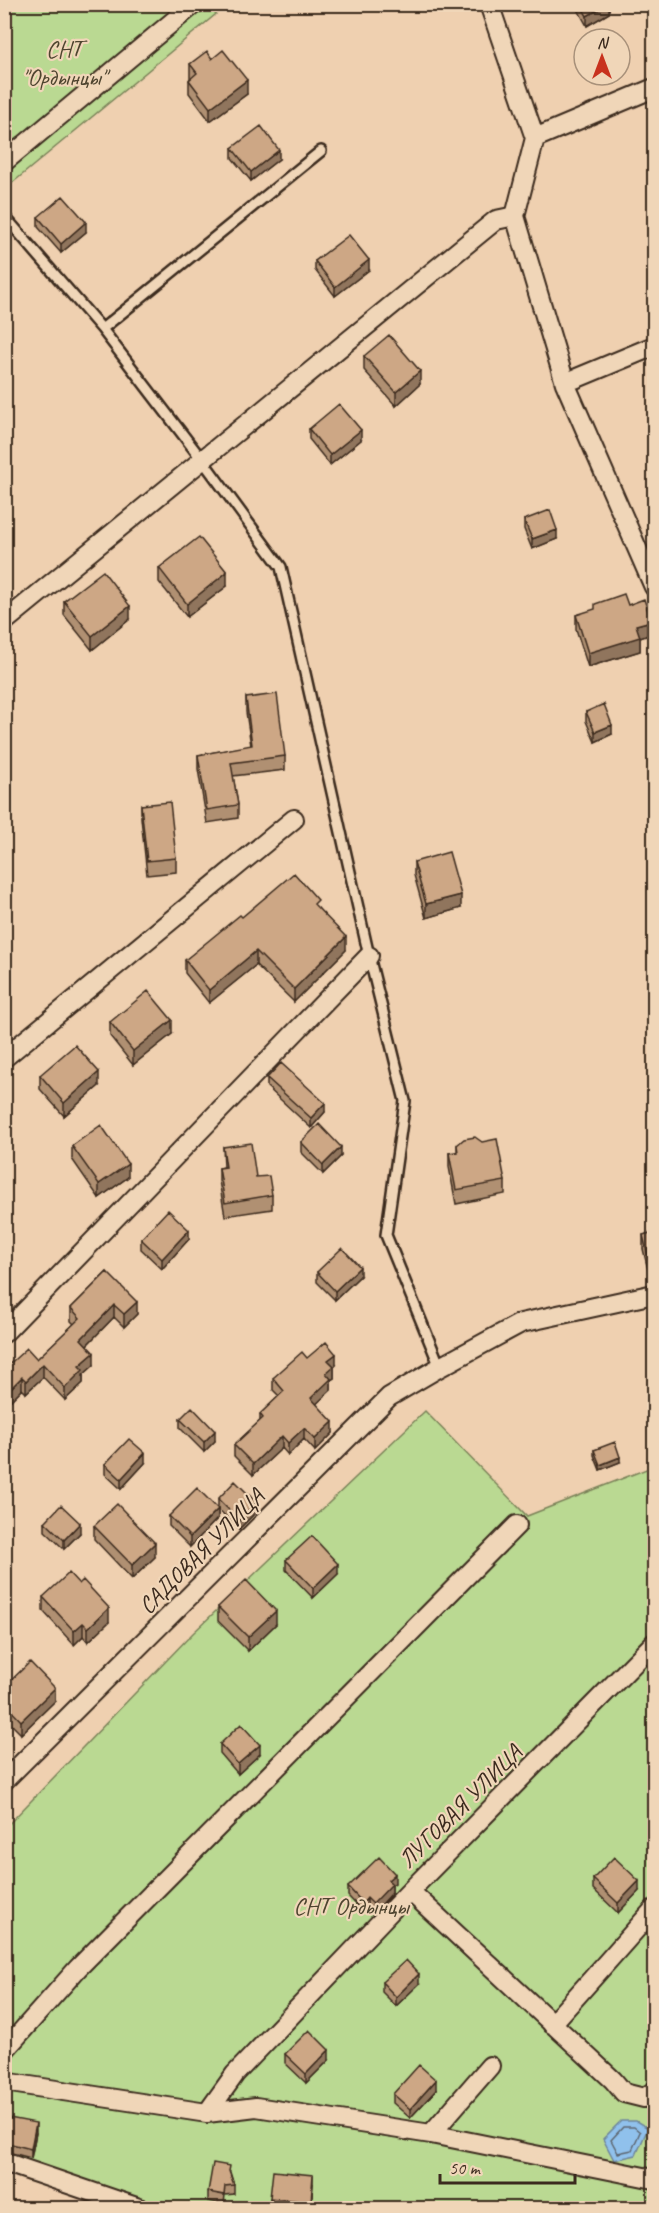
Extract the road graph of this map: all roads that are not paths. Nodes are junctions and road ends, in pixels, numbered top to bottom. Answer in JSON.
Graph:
{"nodes":[{"id":1,"x":194,"y":4,"type":"edge"},
{"id":2,"x":489,"y":4,"type":"edge"},
{"id":3,"x":654,"y":88,"type":"edge"},
{"id":4,"x":535,"y":138,"type":"junction"},
{"id":5,"x":321,"y":151,"type":"dead end"},
{"id":6,"x":4,"y":162,"type":"edge"},
{"id":7,"x":515,"y":216,"type":"junction"},
{"id":8,"x":6,"y":218,"type":"edge"},
{"id":9,"x":102,"y":329,"type":"junction"},
{"id":10,"x":654,"y":346,"type":"edge"},
{"id":11,"x":565,"y":383,"type":"junction"},
{"id":12,"x":203,"y":460,"type":"junction"},
{"id":13,"x":654,"y":587,"type":"edge"},
{"id":14,"x":4,"y":622,"type":"edge"},
{"id":15,"x":294,"y":819,"type":"dead end"},
{"id":16,"x":369,"y":956,"type":"junction"},
{"id":17,"x":4,"y":1058,"type":"edge"},
{"id":18,"x":654,"y":1294,"type":"edge"},
{"id":19,"x":4,"y":1333,"type":"edge"},
{"id":20,"x":440,"y":1366,"type":"junction"},
{"id":21,"x":517,"y":1525,"type":"dead end"},
{"id":22,"x":654,"y":1643,"type":"edge"},
{"id":23,"x":4,"y":1781,"type":"edge"},
{"id":24,"x":410,"y":1891,"type":"junction"},
{"id":25,"x":654,"y":1910,"type":"edge"},
{"id":26,"x":552,"y":2024,"type":"junction"},
{"id":27,"x":4,"y":2051,"type":"edge"},
{"id":28,"x":490,"y":2066,"type":"dead end"},
{"id":29,"x":4,"y":2082,"type":"edge"},
{"id":30,"x":654,"y":2091,"type":"edge"},
{"id":31,"x":207,"y":2113,"type":"junction"},
{"id":32,"x":430,"y":2134,"type":"junction"},
{"id":33,"x":4,"y":2162,"type":"edge"},
{"id":34,"x":654,"y":2179,"type":"edge"},
{"id":35,"x":139,"y":2208,"type":"edge"}],
"edges":[{"from":1,"to":6,"type":"street"},
{"from":2,"to":4,"type":"street"},
{"from":3,"to":4,"type":"street"},
{"from":4,"to":7,"type":"street"},
{"from":5,"to":9,"type":"lane"},
{"from":7,"to":11,"type":"street"},
{"from":7,"to":12,"type":"street"},
{"from":8,"to":9,"type":"lane"},
{"from":9,"to":12,"type":"lane"},
{"from":10,"to":11,"type":"street"},
{"from":11,"to":13,"type":"street"},
{"from":12,"to":14,"type":"street"},
{"from":12,"to":16,"type":"lane"},
{"from":15,"to":17,"type":"street"},
{"from":16,"to":19,"type":"street"},
{"from":16,"to":20,"type":"lane"},
{"from":18,"to":20,"type":"street","name":"САДОВАЯ УЛИЦА"},
{"from":20,"to":23,"type":"street","name":"САДОВАЯ УЛИЦА"},
{"from":21,"to":27,"type":"street"},
{"from":22,"to":24,"type":"street","name":"ЛУГОВАЯ УЛИЦА"},
{"from":24,"to":26,"type":"street"},
{"from":24,"to":31,"type":"street","name":"ЛУГОВАЯ УЛИЦА"},
{"from":25,"to":26,"type":"street"},
{"from":26,"to":30,"type":"street"},
{"from":28,"to":32,"type":"street"},
{"from":29,"to":31,"type":"street"},
{"from":31,"to":32,"type":"street"},
{"from":32,"to":34,"type":"street"},
{"from":33,"to":35,"type":"street"}]}
